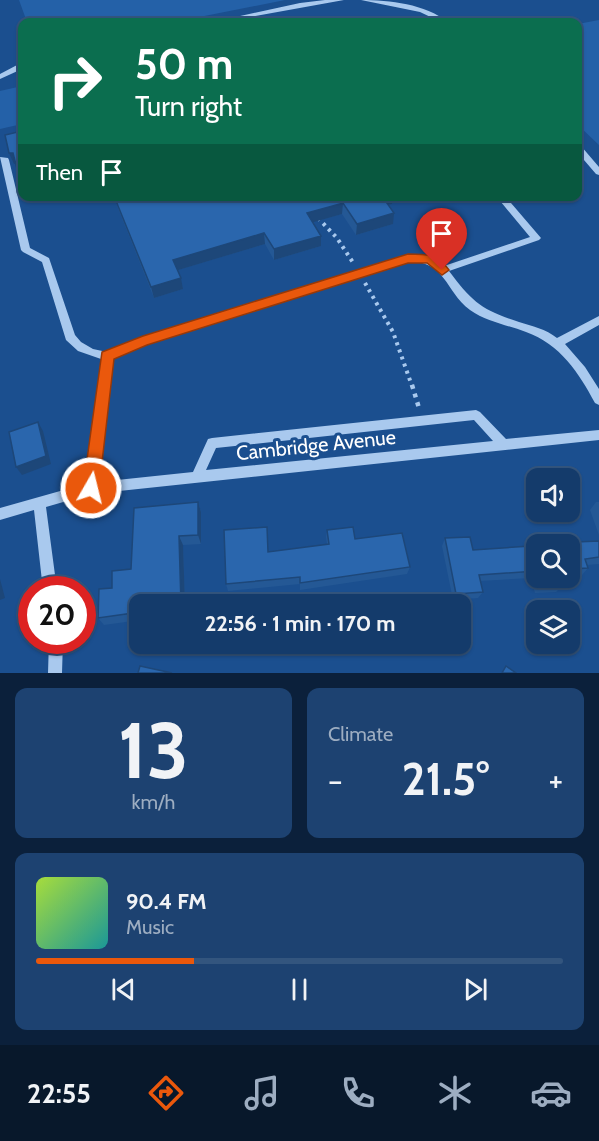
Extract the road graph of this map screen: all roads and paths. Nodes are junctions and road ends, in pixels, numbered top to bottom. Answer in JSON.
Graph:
{"nodes":[{"id":1,"x":341,"y":0,"type":"edge"},
{"id":2,"x":364,"y":0,"type":"edge"},
{"id":3,"x":236,"y":18,"type":"edge"},
{"id":4,"x":437,"y":18,"type":"edge"},
{"id":5,"x":18,"y":68,"type":"edge"},
{"id":6,"x":0,"y":77,"type":"edge"},
{"id":7,"x":582,"y":153,"type":"edge"},
{"id":8,"x":0,"y":160,"type":"edge"},
{"id":9,"x":599,"y":172,"type":"edge"},
{"id":10,"x":504,"y":201,"type":"edge"},
{"id":11,"x":311,"y":214,"type":"edge"},
{"id":12,"x":442,"y":270,"type":"junction"},
{"id":13,"x":360,"y":273,"type":"junction"},
{"id":14,"x":599,"y":320,"type":"edge"},
{"id":15,"x":557,"y":343,"type":"junction"},
{"id":16,"x":107,"y":356,"type":"junction"},
{"id":17,"x":599,"y":400,"type":"edge"},
{"id":18,"x":422,"y":421,"type":"junction"},
{"id":19,"x":599,"y":435,"type":"edge"},
{"id":20,"x":503,"y":444,"type":"junction"},
{"id":21,"x":196,"y":477,"type":"junction"},
{"id":22,"x":91,"y":488,"type":"junction"},
{"id":23,"x":39,"y":503,"type":"junction"},
{"id":24,"x":0,"y":514,"type":"edge"},
{"id":25,"x":48,"y":576,"type":"edge"},
{"id":26,"x":56,"y":654,"type":"edge"},
{"id":27,"x":55,"y":673,"type":"edge"}],
"edges":[{"from":1,"to":3,"type":"street"},
{"from":2,"to":4,"type":"street"},
{"from":5,"to":6,"type":"street"},
{"from":7,"to":9,"type":"street"},
{"from":8,"to":16,"type":"street"},
{"from":10,"to":12,"type":"street"},
{"from":11,"to":13,"type":"path"},
{"from":12,"to":13,"type":"street"},
{"from":12,"to":15,"type":"street"},
{"from":13,"to":16,"type":"street"},
{"from":13,"to":18,"type":"path"},
{"from":14,"to":15,"type":"street"},
{"from":15,"to":17,"type":"street"},
{"from":16,"to":22,"type":"street"},
{"from":18,"to":20,"type":"street"},
{"from":18,"to":21,"type":"street"},
{"from":19,"to":20,"type":"street","name":"Cambridge Avenue"},
{"from":20,"to":21,"type":"street","name":"Cambridge Avenue"},
{"from":21,"to":22,"type":"street","name":"Cambridge Avenue"},
{"from":22,"to":23,"type":"street","name":"Cambridge Avenue"},
{"from":23,"to":24,"type":"street","name":"Cambridge Avenue"},
{"from":23,"to":25,"type":"street"},
{"from":26,"to":27,"type":"street"}]}
